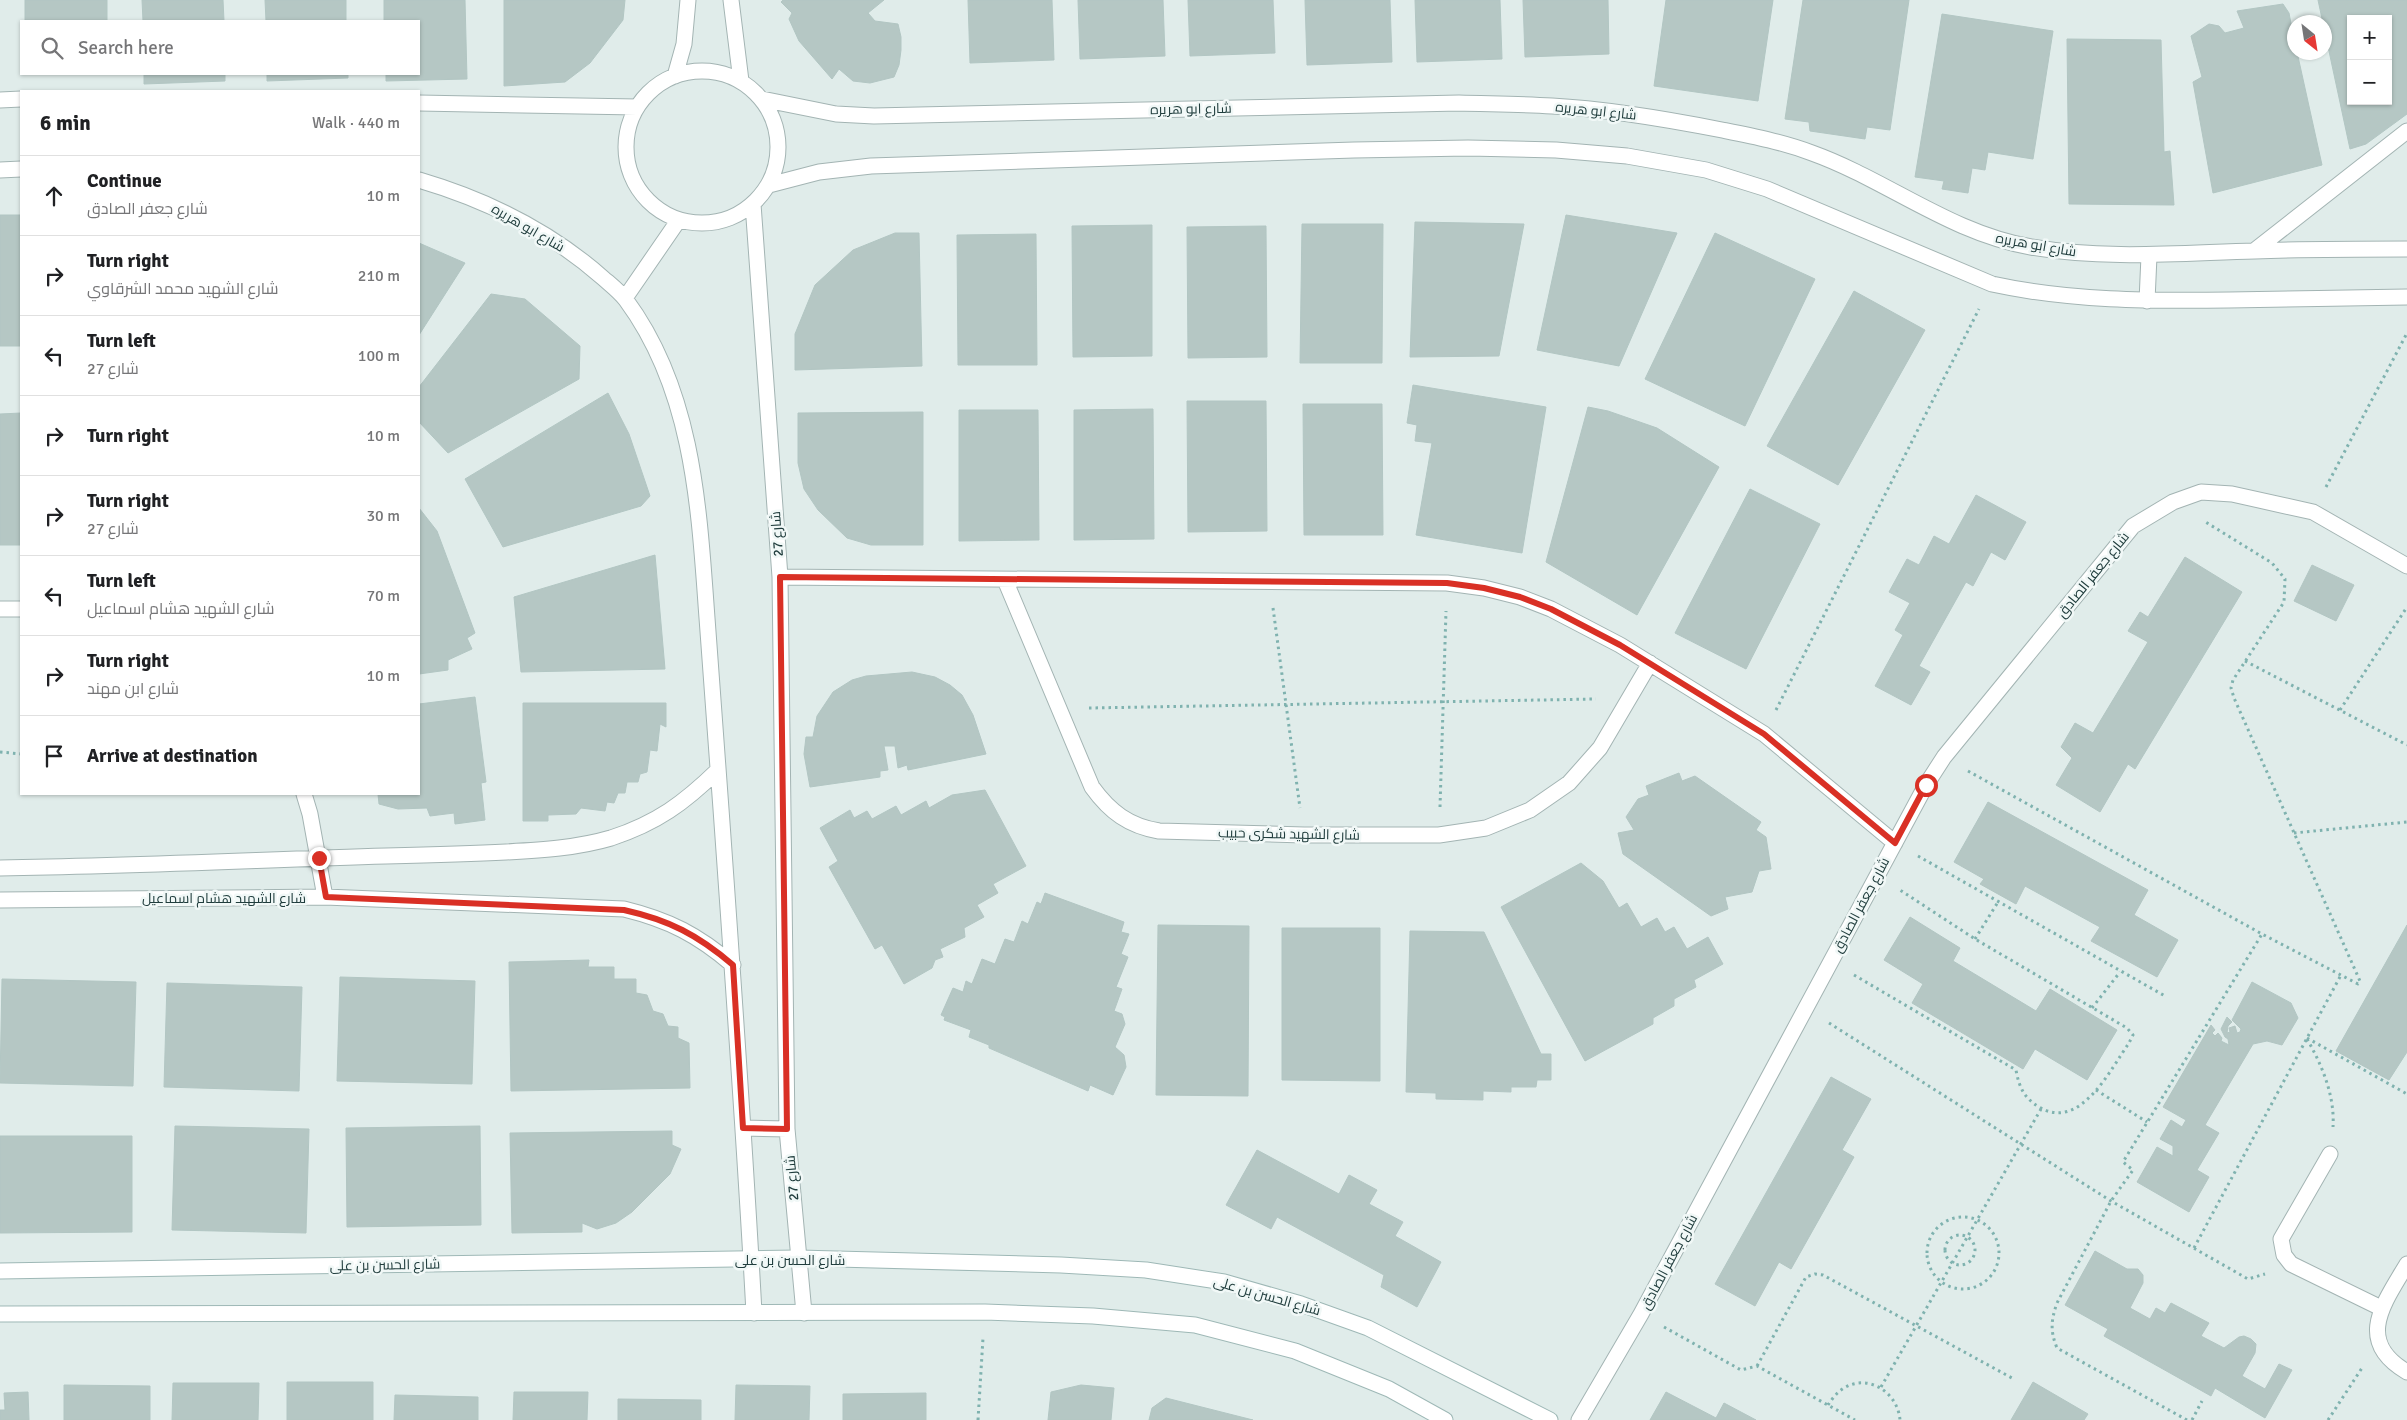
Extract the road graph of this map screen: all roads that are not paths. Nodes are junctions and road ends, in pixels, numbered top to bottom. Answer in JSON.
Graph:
{"nodes":[{"id":1,"x":688,"y":0,"type":"edge"},
{"id":2,"x":732,"y":0,"type":"edge"},
{"id":3,"x":675,"y":76,"type":"junction"},
{"id":4,"x":740,"y":81,"type":"junction"},
{"id":5,"x":20,"y":99,"type":"edge"},
{"id":6,"x":762,"y":99,"type":"junction"},
{"id":7,"x":0,"y":100,"type":"edge"},
{"id":8,"x":420,"y":103,"type":"edge"},
{"id":9,"x":637,"y":107,"type":"junction"},
{"id":10,"x":2407,"y":131,"type":"edge"},
{"id":11,"x":20,"y":169,"type":"edge"},
{"id":12,"x":0,"y":170,"type":"edge"},
{"id":13,"x":420,"y":180,"type":"edge"},
{"id":14,"x":769,"y":185,"type":"junction"},
{"id":15,"x":753,"y":204,"type":"junction"},
{"id":16,"x":678,"y":220,"type":"junction"},
{"id":17,"x":2407,"y":249,"type":"edge"},
{"id":18,"x":2254,"y":251,"type":"junction"},
{"id":19,"x":2149,"y":256,"type":"junction"},
{"id":20,"x":2407,"y":297,"type":"edge"},
{"id":21,"x":625,"y":298,"type":"junction"},
{"id":22,"x":2147,"y":301,"type":"junction"},
{"id":23,"x":2407,"y":566,"type":"edge"},
{"id":24,"x":780,"y":577,"type":"junction"},
{"id":25,"x":1005,"y":580,"type":"junction"},
{"id":26,"x":0,"y":609,"type":"edge"},
{"id":27,"x":20,"y":609,"type":"edge"},
{"id":28,"x":1650,"y":663,"type":"junction"},
{"id":29,"x":718,"y":770,"type":"junction"},
{"id":30,"x":304,"y":795,"type":"edge"},
{"id":31,"x":1895,"y":843,"type":"junction"},
{"id":32,"x":319,"y":858,"type":"junction"},
{"id":33,"x":0,"y":868,"type":"edge"},
{"id":34,"x":326,"y":897,"type":"junction"},
{"id":35,"x":0,"y":900,"type":"edge"},
{"id":36,"x":733,"y":965,"type":"junction"},
{"id":37,"x":743,"y":1128,"type":"junction"},
{"id":38,"x":787,"y":1129,"type":"junction"},
{"id":39,"x":2330,"y":1154,"type":"road end"},
{"id":40,"x":799,"y":1258,"type":"junction"},
{"id":41,"x":751,"y":1260,"type":"junction"},
{"id":42,"x":2407,"y":1264,"type":"edge"},
{"id":43,"x":0,"y":1271,"type":"edge"},
{"id":44,"x":2381,"y":1308,"type":"junction"},
{"id":45,"x":754,"y":1313,"type":"junction"},
{"id":46,"x":804,"y":1313,"type":"junction"},
{"id":47,"x":0,"y":1314,"type":"edge"},
{"id":48,"x":2407,"y":1372,"type":"edge"},
{"id":49,"x":1445,"y":1420,"type":"edge"},
{"id":50,"x":1550,"y":1420,"type":"edge"},
{"id":51,"x":1578,"y":1420,"type":"edge"}],
"edges":[{"from":1,"to":3,"type":"street"},
{"from":2,"to":4,"type":"street"},
{"from":3,"to":4,"type":"street"},
{"from":3,"to":9,"type":"street"},
{"from":4,"to":6,"type":"street"},
{"from":5,"to":7,"type":"street"},
{"from":6,"to":14,"type":"street"},
{"from":6,"to":19,"type":"street","name":"شارع ابو هريره"},
{"from":8,"to":9,"type":"street"},
{"from":9,"to":16,"type":"street"},
{"from":10,"to":18,"type":"street"},
{"from":11,"to":12,"type":"street"},
{"from":13,"to":21,"type":"street","name":"شارع ابو هريره"},
{"from":14,"to":15,"type":"street"},
{"from":14,"to":22,"type":"street"},
{"from":15,"to":16,"type":"street"},
{"from":15,"to":24,"type":"street","name":"شارع 27"},
{"from":16,"to":21,"type":"street"},
{"from":17,"to":18,"type":"street","name":"شارع ابو هريره"},
{"from":18,"to":19,"type":"street","name":"شارع ابو هريره"},
{"from":19,"to":22,"type":"street"},
{"from":20,"to":22,"type":"street"},
{"from":21,"to":29,"type":"street"},
{"from":23,"to":31,"type":"street","name":"شارع جعفر الصادق"},
{"from":24,"to":25,"type":"street"},
{"from":24,"to":38,"type":"street","name":"شارع 27"},
{"from":25,"to":28,"type":"street"},
{"from":25,"to":28,"type":"street","name":"شارع الشهيد شكرى حبيب"},
{"from":26,"to":27,"type":"street"},
{"from":28,"to":31,"type":"street"},
{"from":29,"to":32,"type":"street"},
{"from":29,"to":36,"type":"street"},
{"from":30,"to":32,"type":"street"},
{"from":31,"to":51,"type":"street","name":"شارع جعفر الصادق"},
{"from":32,"to":33,"type":"street"},
{"from":32,"to":34,"type":"street"},
{"from":34,"to":35,"type":"street","name":"شارع الشهيد هشام اسماعيل"},
{"from":34,"to":36,"type":"street","name":"شارع الشهيد هشام اسماعيل"},
{"from":36,"to":37,"type":"street"},
{"from":37,"to":38,"type":"street"},
{"from":37,"to":41,"type":"street"},
{"from":38,"to":40,"type":"street","name":"شارع 27"},
{"from":39,"to":44,"type":"street"},
{"from":40,"to":41,"type":"street","name":"شارع الحسن بن على"},
{"from":40,"to":46,"type":"street","name":"شارع 27"},
{"from":40,"to":50,"type":"street","name":"شارع الحسن بن على"},
{"from":41,"to":43,"type":"street","name":"شارع الحسن بن على"},
{"from":41,"to":45,"type":"street"},
{"from":42,"to":44,"type":"street"},
{"from":44,"to":48,"type":"street"},
{"from":45,"to":46,"type":"street"},
{"from":45,"to":47,"type":"street"},
{"from":46,"to":49,"type":"street"}]}
